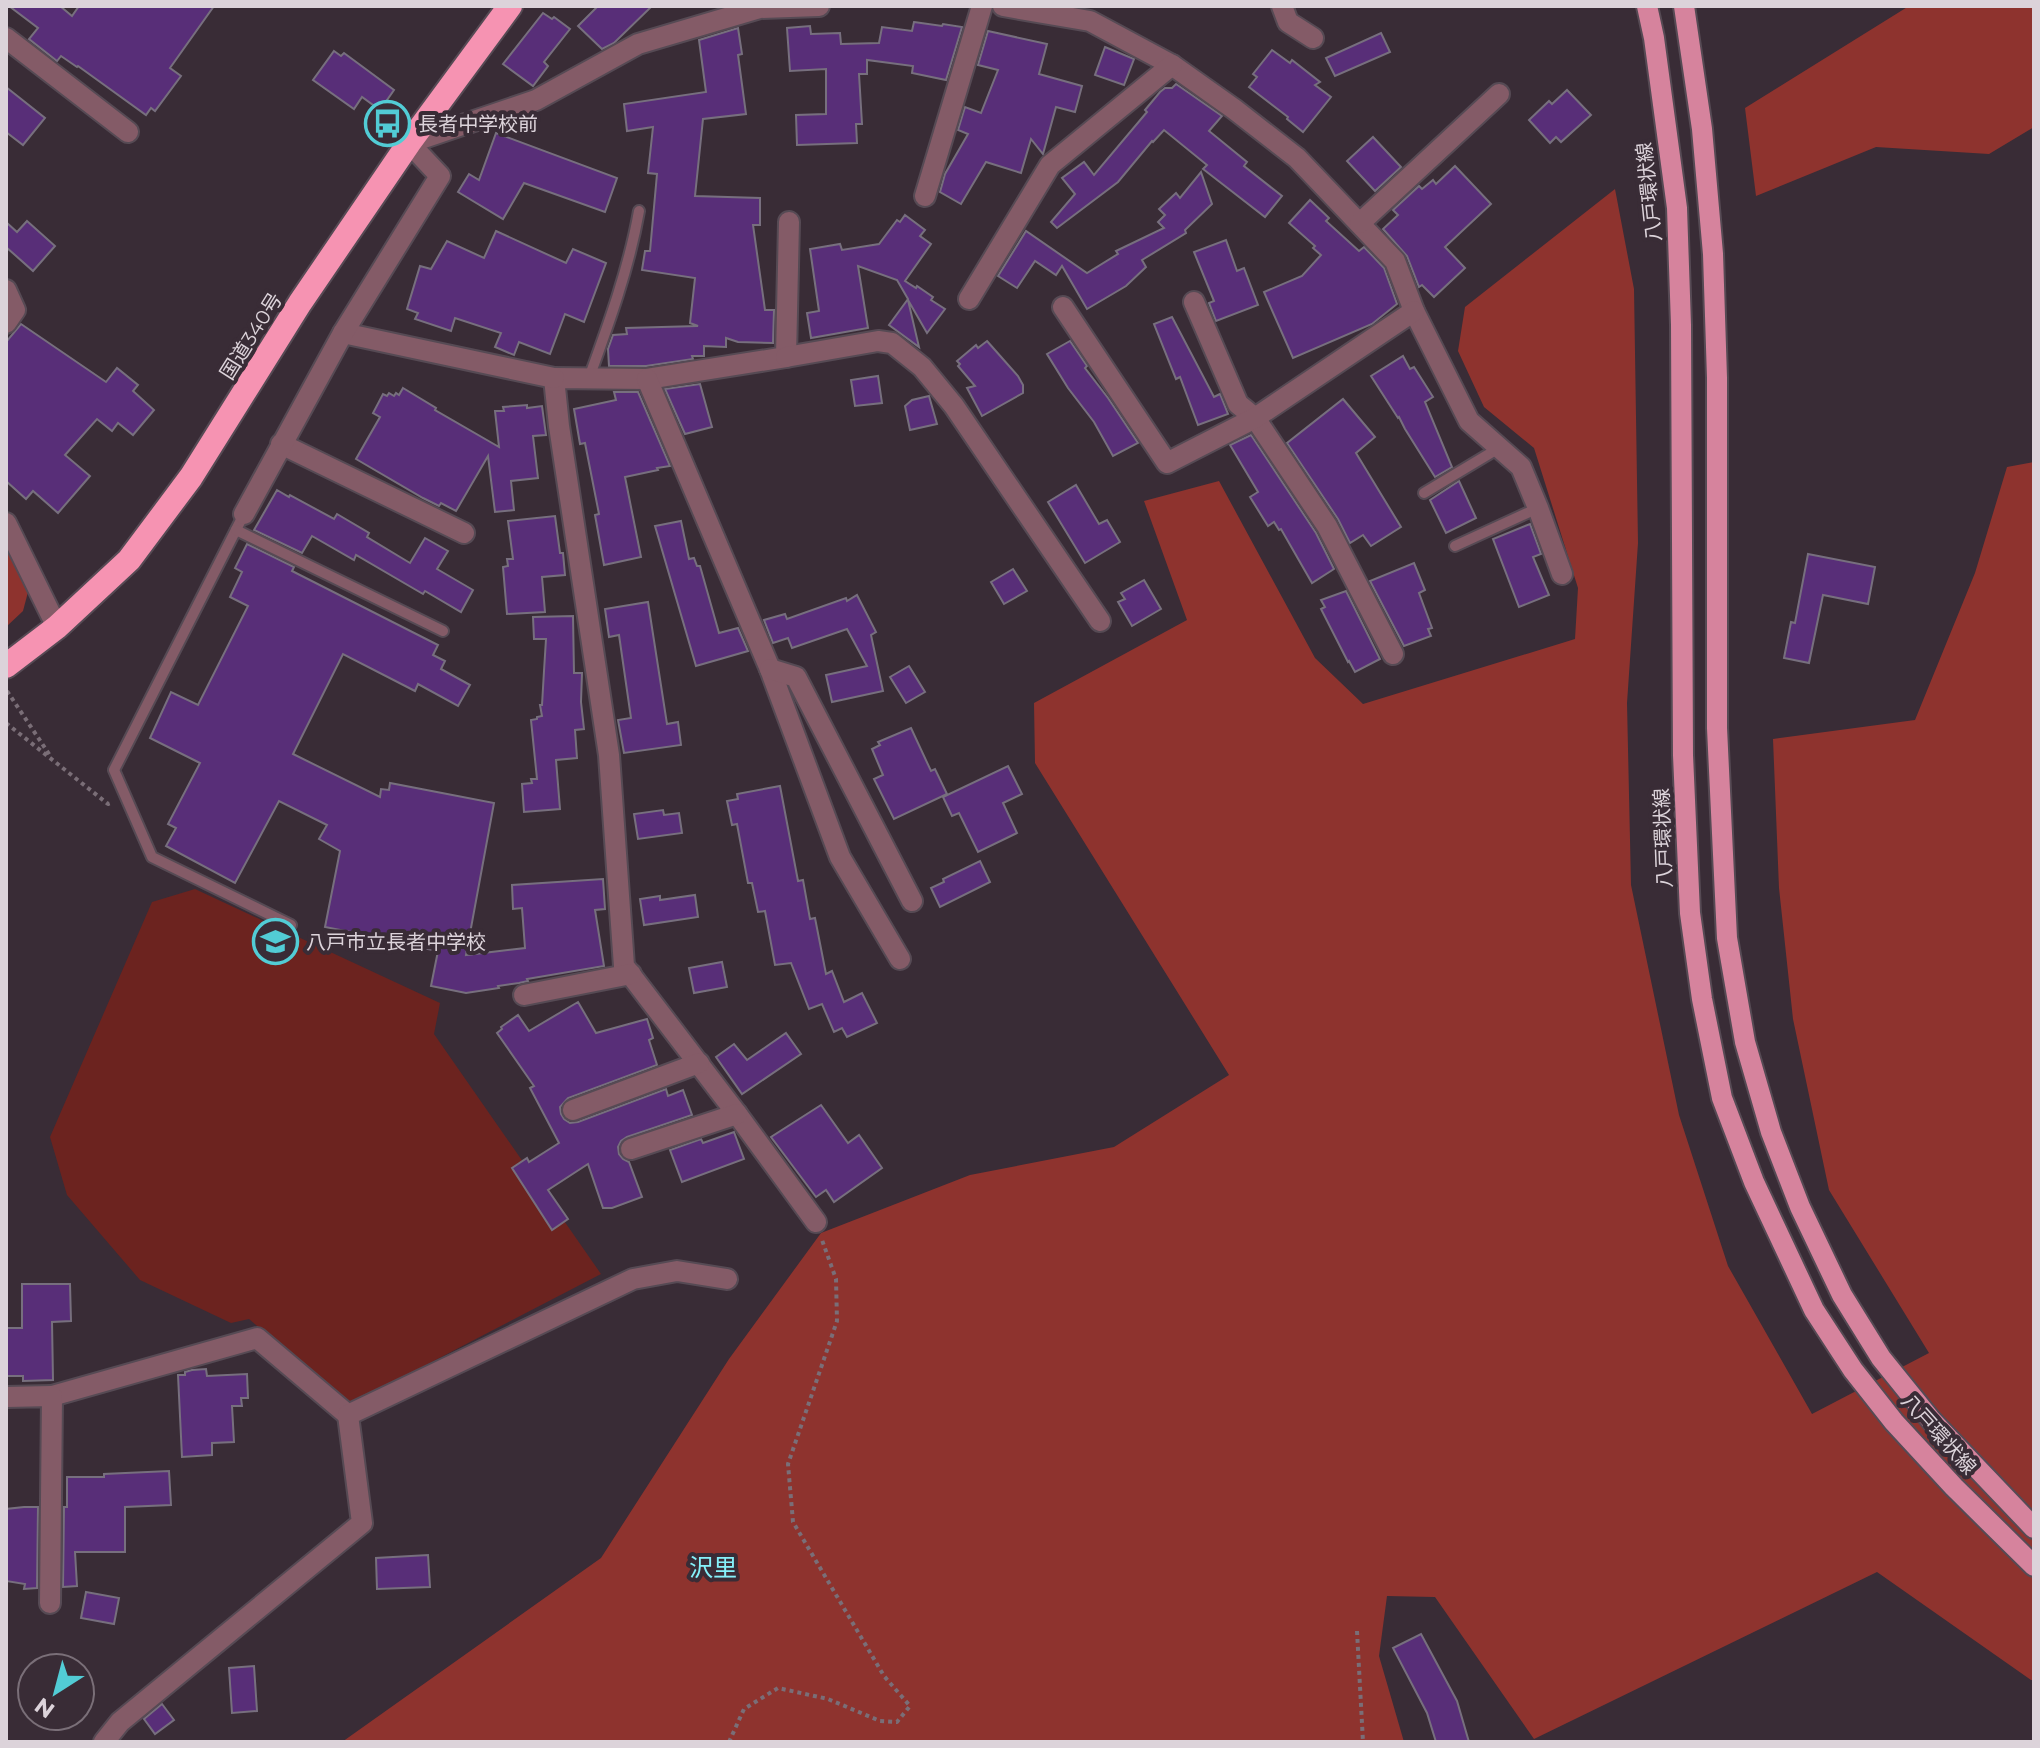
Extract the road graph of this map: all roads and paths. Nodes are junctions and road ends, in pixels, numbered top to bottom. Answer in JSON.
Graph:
{"nodes":[{"id":1,"x":510,"y":6,"type":"edge"},
{"id":2,"x":819,"y":6,"type":"edge"},
{"id":3,"x":982,"y":6,"type":"edge"},
{"id":4,"x":1003,"y":6,"type":"edge"},
{"id":5,"x":1282,"y":6,"type":"edge"},
{"id":6,"x":1647,"y":6,"type":"edge"},
{"id":7,"x":1684,"y":6,"type":"edge"},
{"id":8,"x":6,"y":38,"type":"edge"},
{"id":9,"x":1313,"y":38,"type":"dead end"},
{"id":10,"x":1172,"y":65,"type":"junction"},
{"id":11,"x":1499,"y":94,"type":"dead end"},
{"id":12,"x":128,"y":132,"type":"dead end"},
{"id":13,"x":409,"y":143,"type":"junction"},
{"id":14,"x":925,"y":196,"type":"dead end"},
{"id":15,"x":639,"y":211,"type":"dead end"},
{"id":16,"x":789,"y":222,"type":"dead end"},
{"id":17,"x":1360,"y":223,"type":"junction"},
{"id":18,"x":6,"y":290,"type":"edge"},
{"id":19,"x":969,"y":299,"type":"dead end"},
{"id":20,"x":1194,"y":302,"type":"dead end"},
{"id":21,"x":1063,"y":307,"type":"dead end"},
{"id":22,"x":1414,"y":311,"type":"junction"},
{"id":23,"x":6,"y":323,"type":"edge"},
{"id":24,"x":343,"y":333,"type":"junction"},
{"id":25,"x":786,"y":357,"type":"junction"},
{"id":26,"x":554,"y":378,"type":"junction"},
{"id":27,"x":589,"y":378,"type":"junction"},
{"id":28,"x":647,"y":379,"type":"junction"},
{"id":29,"x":1255,"y":418,"type":"junction"},
{"id":30,"x":281,"y":444,"type":"junction"},
{"id":31,"x":1499,"y":448,"type":"junction"},
{"id":32,"x":1424,"y":493,"type":"dead end"},
{"id":33,"x":1538,"y":508,"type":"junction"},
{"id":34,"x":240,"y":522,"type":"junction"},
{"id":35,"x":6,"y":523,"type":"edge"},
{"id":36,"x":464,"y":533,"type":"dead end"},
{"id":37,"x":1455,"y":546,"type":"dead end"},
{"id":38,"x":1562,"y":574,"type":"dead end"},
{"id":39,"x":1100,"y":621,"type":"dead end"},
{"id":40,"x":57,"y":627,"type":"junction"},
{"id":41,"x":443,"y":631,"type":"dead end"},
{"id":42,"x":1393,"y":654,"type":"dead end"},
{"id":43,"x":6,"y":666,"type":"edge"},
{"id":44,"x":770,"y":669,"type":"junction"},
{"id":45,"x":6,"y":689,"type":"edge"},
{"id":46,"x":6,"y":723,"type":"edge"},
{"id":47,"x":55,"y":762,"type":"junction"},
{"id":48,"x":125,"y":795,"type":"junction"},
{"id":49,"x":912,"y":901,"type":"dead end"},
{"id":50,"x":291,"y":925,"type":"dead end"},
{"id":51,"x":900,"y":959,"type":"dead end"},
{"id":52,"x":631,"y":974,"type":"junction"},
{"id":53,"x":524,"y":995,"type":"dead end"},
{"id":54,"x":699,"y":1063,"type":"junction"},
{"id":55,"x":573,"y":1110,"type":"dead end"},
{"id":56,"x":737,"y":1114,"type":"junction"},
{"id":57,"x":631,"y":1149,"type":"dead end"},
{"id":58,"x":816,"y":1222,"type":"joint"},
{"id":59,"x":727,"y":1279,"type":"dead end"},
{"id":60,"x":52,"y":1396,"type":"junction"},
{"id":61,"x":6,"y":1397,"type":"edge"},
{"id":62,"x":348,"y":1415,"type":"junction"},
{"id":63,"x":2034,"y":1528,"type":"edge"},
{"id":64,"x":2034,"y":1566,"type":"edge"},
{"id":65,"x":50,"y":1603,"type":"dead end"},
{"id":66,"x":1357,"y":1631,"type":"dead end"},
{"id":67,"x":104,"y":1742,"type":"edge"},
{"id":68,"x":729,"y":1742,"type":"edge"},
{"id":69,"x":1363,"y":1742,"type":"edge"}],
"edges":[{"from":1,"to":13,"type":"highway","name":"国道340号"},
{"from":2,"to":13,"type":"street"},
{"from":3,"to":14,"type":"street"},
{"from":4,"to":10,"type":"street"},
{"from":5,"to":9,"type":"street"},
{"from":6,"to":64,"type":"main road","name":"八戸環状線"},
{"from":7,"to":63,"type":"main road","name":"八戸環状線"},
{"from":8,"to":12,"type":"street"},
{"from":10,"to":17,"type":"street"},
{"from":10,"to":19,"type":"street"},
{"from":11,"to":17,"type":"street"},
{"from":13,"to":24,"type":"street"},
{"from":13,"to":40,"type":"highway","name":"国道340号"},
{"from":15,"to":27,"type":"lane"},
{"from":16,"to":25,"type":"street"},
{"from":17,"to":22,"type":"street"},
{"from":18,"to":23,"type":"street"},
{"from":20,"to":29,"type":"street"},
{"from":21,"to":29,"type":"street"},
{"from":22,"to":29,"type":"street"},
{"from":22,"to":31,"type":"street"},
{"from":24,"to":26,"type":"street"},
{"from":24,"to":30,"type":"street"},
{"from":25,"to":28,"type":"street"},
{"from":25,"to":39,"type":"street"},
{"from":26,"to":27,"type":"street"},
{"from":26,"to":52,"type":"street"},
{"from":27,"to":28,"type":"street"},
{"from":28,"to":44,"type":"street"},
{"from":29,"to":42,"type":"street"},
{"from":30,"to":34,"type":"street"},
{"from":30,"to":36,"type":"street"},
{"from":31,"to":32,"type":"lane"},
{"from":31,"to":33,"type":"street"},
{"from":33,"to":37,"type":"lane"},
{"from":33,"to":38,"type":"street"},
{"from":34,"to":41,"type":"lane"},
{"from":34,"to":48,"type":"lane"},
{"from":35,"to":40,"type":"street"},
{"from":40,"to":43,"type":"highway","name":"国道340号"},
{"from":44,"to":49,"type":"street"},
{"from":44,"to":51,"type":"street"},
{"from":45,"to":47,"type":"path"},
{"from":46,"to":47,"type":"path"},
{"from":47,"to":48,"type":"path"},
{"from":48,"to":50,"type":"lane"},
{"from":52,"to":53,"type":"street"},
{"from":52,"to":54,"type":"street"},
{"from":54,"to":55,"type":"street"},
{"from":54,"to":56,"type":"street"},
{"from":56,"to":57,"type":"street"},
{"from":56,"to":58,"type":"street"},
{"from":58,"to":68,"type":"path"},
{"from":59,"to":62,"type":"street"},
{"from":60,"to":61,"type":"street"},
{"from":60,"to":62,"type":"street"},
{"from":60,"to":65,"type":"street"},
{"from":62,"to":67,"type":"street"},
{"from":66,"to":69,"type":"path"}]}
